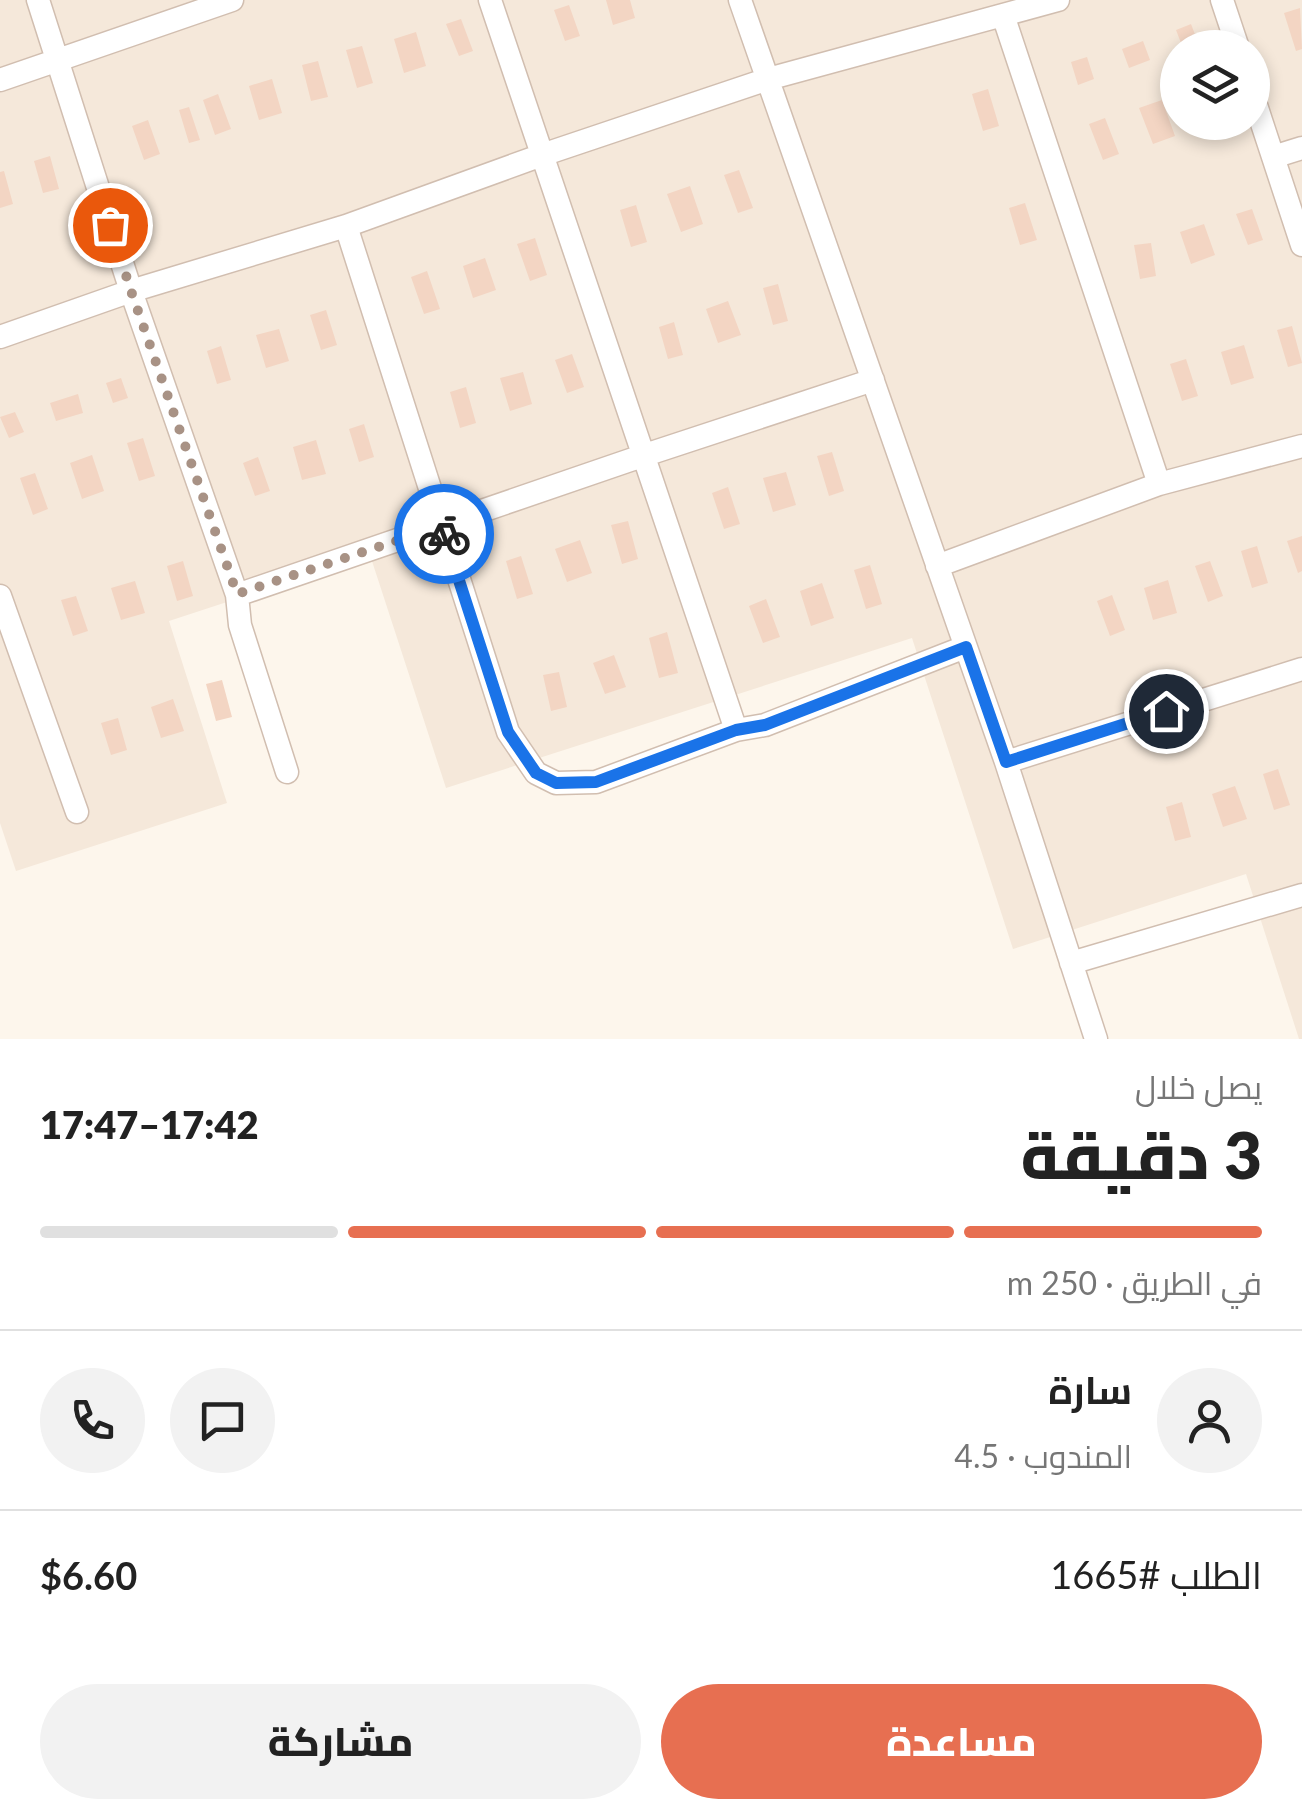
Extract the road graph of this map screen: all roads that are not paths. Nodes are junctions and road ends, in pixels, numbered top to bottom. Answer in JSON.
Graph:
{"nodes":[{"id":1,"x":38,"y":0,"type":"edge"},
{"id":2,"x":232,"y":0,"type":"edge"},
{"id":3,"x":490,"y":0,"type":"edge"},
{"id":4,"x":740,"y":0,"type":"edge"},
{"id":5,"x":1058,"y":0,"type":"edge"},
{"id":6,"x":1222,"y":0,"type":"edge"},
{"id":7,"x":1003,"y":15,"type":"junction"},
{"id":8,"x":1232,"y":30,"type":"edge"},
{"id":9,"x":58,"y":60,"type":"junction"},
{"id":10,"x":768,"y":79,"type":"junction"},
{"id":11,"x":0,"y":80,"type":"edge"},
{"id":12,"x":1267,"y":140,"type":"edge"},
{"id":13,"x":1302,"y":148,"type":"edge"},
{"id":14,"x":542,"y":155,"type":"junction"},
{"id":15,"x":1273,"y":157,"type":"junction"},
{"id":16,"x":346,"y":226,"type":"junction"},
{"id":17,"x":1302,"y":244,"type":"edge"},
{"id":18,"x":131,"y":291,"type":"junction"},
{"id":19,"x":0,"y":336,"type":"edge"},
{"id":20,"x":873,"y":380,"type":"junction"},
{"id":21,"x":1302,"y":446,"type":"edge"},
{"id":22,"x":644,"y":455,"type":"junction"},
{"id":23,"x":1158,"y":484,"type":"junction"},
{"id":24,"x":441,"y":526,"type":"junction"},
{"id":25,"x":937,"y":566,"type":"junction"},
{"id":26,"x":237,"y":594,"type":"junction"},
{"id":27,"x":0,"y":596,"type":"edge"},
{"id":28,"x":966,"y":647,"type":"junction"},
{"id":29,"x":1302,"y":669,"type":"edge"},
{"id":30,"x":736,"y":730,"type":"junction"},
{"id":31,"x":1006,"y":762,"type":"junction"},
{"id":32,"x":288,"y":772,"type":"dead end"},
{"id":33,"x":76,"y":812,"type":"dead end"},
{"id":34,"x":1300,"y":903,"type":"edge"},
{"id":35,"x":1072,"y":963,"type":"junction"},
{"id":36,"x":1096,"y":1039,"type":"edge"}],
"edges":[{"from":1,"to":9,"type":"street"},
{"from":2,"to":9,"type":"street"},
{"from":3,"to":14,"type":"street"},
{"from":4,"to":10,"type":"street"},
{"from":5,"to":7,"type":"street"},
{"from":6,"to":8,"type":"street"},
{"from":7,"to":10,"type":"street"},
{"from":7,"to":23,"type":"street"},
{"from":9,"to":11,"type":"street"},
{"from":9,"to":18,"type":"street"},
{"from":10,"to":14,"type":"street"},
{"from":10,"to":20,"type":"street"},
{"from":12,"to":15,"type":"street"},
{"from":13,"to":15,"type":"street"},
{"from":14,"to":16,"type":"street"},
{"from":14,"to":22,"type":"street"},
{"from":15,"to":17,"type":"street"},
{"from":16,"to":18,"type":"street"},
{"from":16,"to":24,"type":"street"},
{"from":18,"to":19,"type":"street"},
{"from":18,"to":26,"type":"street"},
{"from":20,"to":22,"type":"street"},
{"from":20,"to":25,"type":"street"},
{"from":21,"to":23,"type":"street"},
{"from":22,"to":24,"type":"street"},
{"from":22,"to":30,"type":"street"},
{"from":23,"to":25,"type":"street"},
{"from":24,"to":26,"type":"street"},
{"from":24,"to":30,"type":"street"},
{"from":25,"to":28,"type":"street"},
{"from":26,"to":32,"type":"street"},
{"from":27,"to":33,"type":"street"},
{"from":28,"to":30,"type":"street"},
{"from":28,"to":31,"type":"street"},
{"from":29,"to":31,"type":"street"},
{"from":31,"to":35,"type":"street"},
{"from":34,"to":35,"type":"street"},
{"from":35,"to":36,"type":"street"}]}
